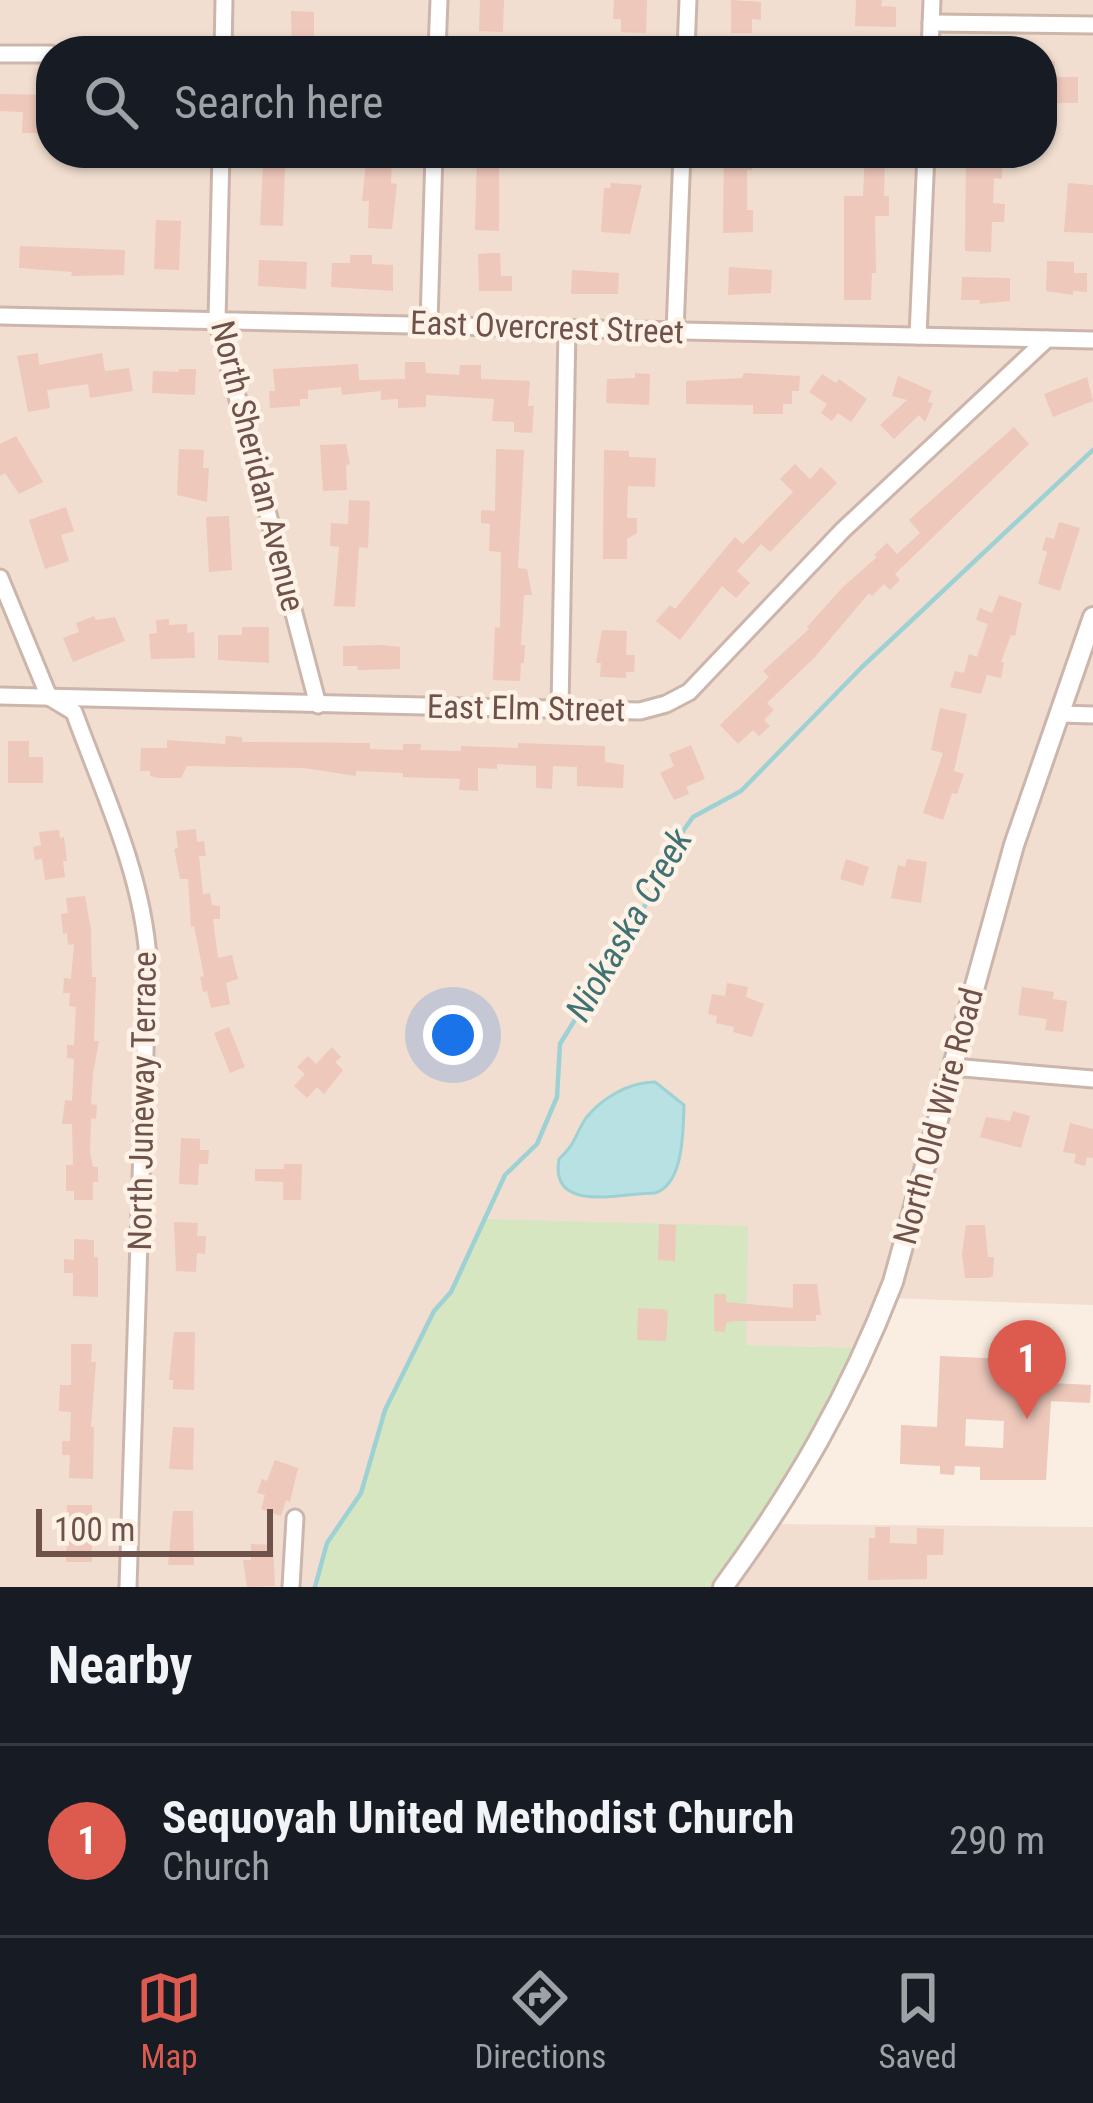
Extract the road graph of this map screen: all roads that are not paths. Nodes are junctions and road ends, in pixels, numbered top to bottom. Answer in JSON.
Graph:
{"nodes":[{"id":1,"x":224,"y":0,"type":"edge"},
{"id":2,"x":439,"y":0,"type":"edge"},
{"id":3,"x":688,"y":0,"type":"edge"},
{"id":4,"x":932,"y":0,"type":"edge"},
{"id":5,"x":931,"y":23,"type":"junction"},
{"id":6,"x":1093,"y":25,"type":"edge"},
{"id":7,"x":223,"y":36,"type":"edge"},
{"id":8,"x":438,"y":36,"type":"edge"},
{"id":9,"x":687,"y":36,"type":"edge"},
{"id":10,"x":931,"y":36,"type":"edge"},
{"id":11,"x":0,"y":54,"type":"edge"},
{"id":12,"x":36,"y":54,"type":"edge"},
{"id":13,"x":220,"y":168,"type":"edge"},
{"id":14,"x":434,"y":168,"type":"edge"},
{"id":15,"x":681,"y":168,"type":"edge"},
{"id":16,"x":925,"y":168,"type":"edge"},
{"id":17,"x":0,"y":316,"type":"edge"},
{"id":18,"x":217,"y":320,"type":"junction"},
{"id":19,"x":429,"y":323,"type":"junction"},
{"id":20,"x":567,"y":328,"type":"junction"},
{"id":21,"x":674,"y":331,"type":"junction"},
{"id":22,"x":918,"y":336,"type":"junction"},
{"id":23,"x":1047,"y":339,"type":"junction"},
{"id":24,"x":1093,"y":340,"type":"edge"},
{"id":25,"x":0,"y":578,"type":"edge"},
{"id":26,"x":1093,"y":617,"type":"edge"},
{"id":27,"x":0,"y":696,"type":"edge"},
{"id":28,"x":49,"y":697,"type":"junction"},
{"id":29,"x":318,"y":705,"type":"junction"},
{"id":30,"x":560,"y":708,"type":"junction"},
{"id":31,"x":1058,"y":714,"type":"junction"},
{"id":32,"x":1093,"y":715,"type":"edge"},
{"id":33,"x":952,"y":1067,"type":"junction"},
{"id":34,"x":1093,"y":1079,"type":"edge"},
{"id":35,"x":295,"y":1518,"type":"dead end"},
{"id":36,"x":128,"y":1587,"type":"edge"},
{"id":37,"x":291,"y":1587,"type":"edge"},
{"id":38,"x":723,"y":1587,"type":"edge"}],
"edges":[{"from":1,"to":7,"type":"street"},
{"from":2,"to":8,"type":"street"},
{"from":3,"to":9,"type":"street"},
{"from":4,"to":5,"type":"street"},
{"from":5,"to":6,"type":"street"},
{"from":5,"to":10,"type":"street"},
{"from":11,"to":12,"type":"street"},
{"from":13,"to":18,"type":"street","name":"North Sheridan Avenue"},
{"from":14,"to":19,"type":"street"},
{"from":15,"to":21,"type":"street"},
{"from":16,"to":22,"type":"street"},
{"from":17,"to":18,"type":"street","name":"East Overcrest Street"},
{"from":18,"to":19,"type":"street","name":"East Overcrest Street"},
{"from":18,"to":29,"type":"street","name":"North Sheridan Avenue"},
{"from":19,"to":20,"type":"street","name":"East Overcrest Street"},
{"from":20,"to":21,"type":"street","name":"East Overcrest Street"},
{"from":20,"to":30,"type":"street"},
{"from":21,"to":22,"type":"street","name":"East Overcrest Street"},
{"from":22,"to":23,"type":"street","name":"East Overcrest Street"},
{"from":23,"to":24,"type":"street","name":"East Overcrest Street"},
{"from":23,"to":30,"type":"street","name":"East Elm Street"},
{"from":25,"to":28,"type":"street","name":"North Juneway Terrace"},
{"from":26,"to":31,"type":"street","name":"North Old Wire Road"},
{"from":27,"to":28,"type":"street","name":"East Elm Street"},
{"from":28,"to":29,"type":"street","name":"East Elm Street"},
{"from":28,"to":36,"type":"street","name":"North Juneway Terrace"},
{"from":29,"to":30,"type":"street","name":"East Elm Street"},
{"from":31,"to":32,"type":"street"},
{"from":31,"to":33,"type":"street","name":"North Old Wire Road"},
{"from":33,"to":34,"type":"street"},
{"from":33,"to":38,"type":"street","name":"North Old Wire Road"},
{"from":35,"to":37,"type":"street"}]}
